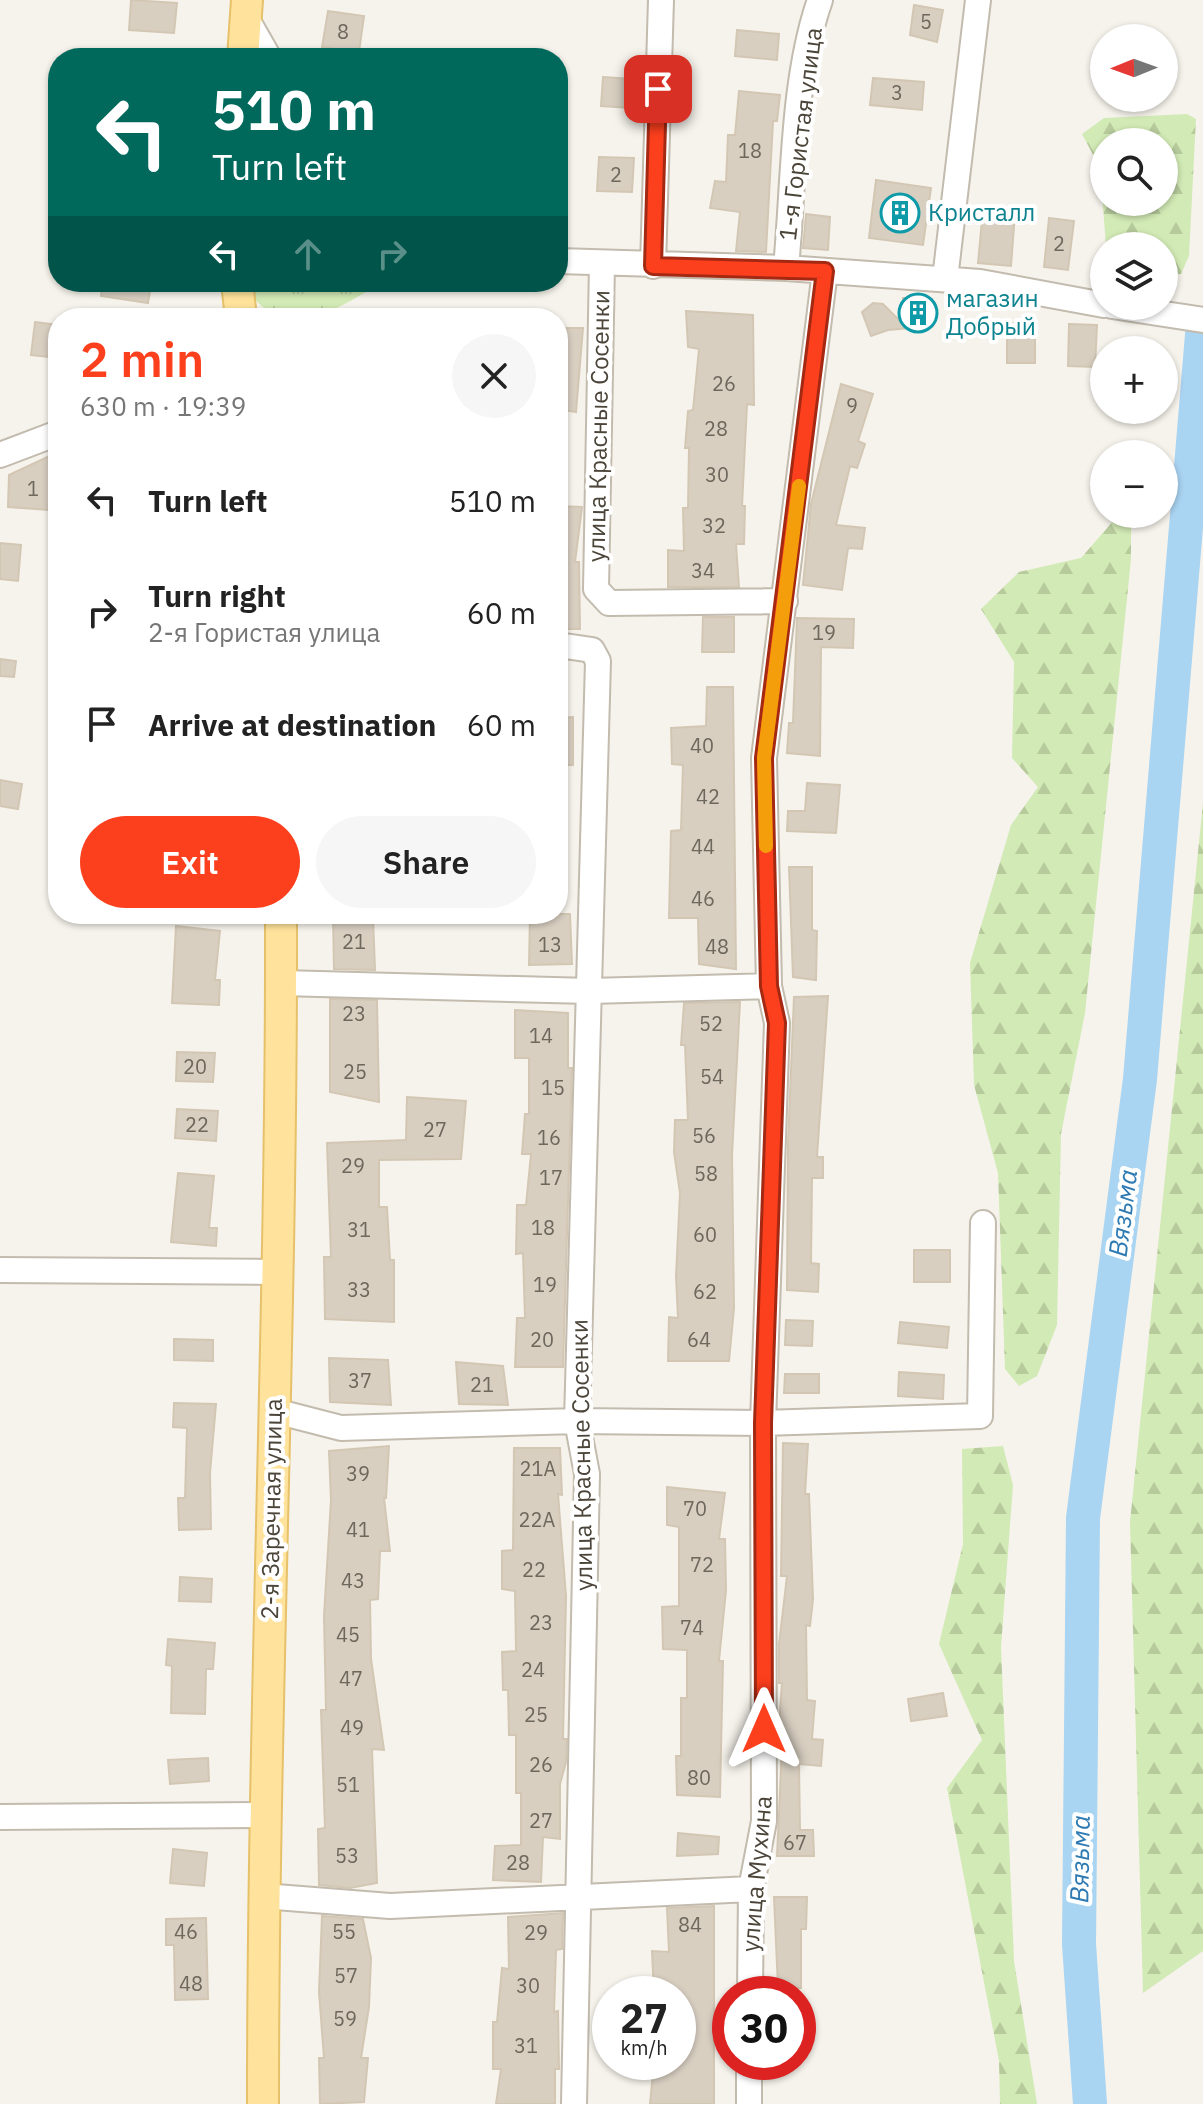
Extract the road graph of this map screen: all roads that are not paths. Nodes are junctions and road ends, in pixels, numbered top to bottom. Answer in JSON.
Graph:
{"nodes":[{"id":1,"x":661,"y":0,"type":"edge"},
{"id":2,"x":820,"y":0,"type":"edge"},
{"id":3,"x":978,"y":0,"type":"edge"},
{"id":4,"x":246,"y":8,"type":"edge"},
{"id":5,"x":244,"y":48,"type":"edge"},
{"id":6,"x":264,"y":48,"type":"edge"},
{"id":7,"x":568,"y":261,"type":"edge"},
{"id":8,"x":602,"y":263,"type":"junction"},
{"id":9,"x":653,"y":266,"type":"junction"},
{"id":10,"x":786,"y":268,"type":"junction"},
{"id":11,"x":825,"y":271,"type":"junction"},
{"id":12,"x":945,"y":279,"type":"junction"},
{"id":13,"x":1090,"y":302,"type":"edge"},
{"id":14,"x":1178,"y":317,"type":"edge"},
{"id":15,"x":1203,"y":320,"type":"edge"},
{"id":16,"x":48,"y":437,"type":"edge"},
{"id":17,"x":0,"y":455,"type":"edge"},
{"id":18,"x":785,"y":601,"type":"junction"},
{"id":19,"x":568,"y":646,"type":"edge"},
{"id":20,"x":281,"y":924,"type":"edge"},
{"id":21,"x":281,"y":983,"type":"junction"},
{"id":22,"x":769,"y":986,"type":"junction"},
{"id":23,"x":590,"y":991,"type":"junction"},
{"id":24,"x":983,"y":1223,"type":"dead end"},
{"id":25,"x":0,"y":1270,"type":"edge"},
{"id":26,"x":278,"y":1272,"type":"junction"},
{"id":27,"x":275,"y":1411,"type":"junction"},
{"id":28,"x":577,"y":1421,"type":"junction"},
{"id":29,"x":763,"y":1423,"type":"junction"},
{"id":30,"x":265,"y":1815,"type":"junction"},
{"id":31,"x":0,"y":1817,"type":"edge"},
{"id":32,"x":751,"y":1889,"type":"junction"},
{"id":33,"x":263,"y":1896,"type":"junction"},
{"id":34,"x":576,"y":1898,"type":"junction"},
{"id":35,"x":750,"y":1976,"type":"edge"},
{"id":36,"x":749,"y":2080,"type":"edge"},
{"id":37,"x":263,"y":2104,"type":"edge"},
{"id":38,"x":574,"y":2104,"type":"edge"},
{"id":39,"x":749,"y":2104,"type":"edge"}],
"edges":[{"from":1,"to":9,"type":"street"},
{"from":2,"to":10,"type":"street","name":"1-я Гористая улица"},
{"from":3,"to":12,"type":"street"},
{"from":4,"to":5,"type":"main road"},
{"from":4,"to":6,"type":"street"},
{"from":7,"to":8,"type":"street"},
{"from":8,"to":9,"type":"street"},
{"from":8,"to":18,"type":"street","name":"улица Красные Сосенки"},
{"from":9,"to":10,"type":"street"},
{"from":10,"to":11,"type":"street"},
{"from":11,"to":12,"type":"street"},
{"from":11,"to":18,"type":"street","name":"улица Мухина"},
{"from":12,"to":13,"type":"street"},
{"from":14,"to":15,"type":"street"},
{"from":16,"to":17,"type":"street"},
{"from":18,"to":22,"type":"street","name":"улица Мухина"},
{"from":19,"to":23,"type":"street","name":"улица Красные Сосенки"},
{"from":20,"to":21,"type":"main road","name":"2-я Заречная улица"},
{"from":21,"to":23,"type":"street"},
{"from":21,"to":26,"type":"main road","name":"2-я Заречная улица"},
{"from":22,"to":23,"type":"street"},
{"from":22,"to":29,"type":"street","name":"улица Мухина"},
{"from":23,"to":28,"type":"street","name":"улица Красные Сосенки"},
{"from":24,"to":29,"type":"street"},
{"from":25,"to":26,"type":"street"},
{"from":26,"to":27,"type":"main road","name":"2-я Заречная улица"},
{"from":27,"to":28,"type":"street"},
{"from":27,"to":30,"type":"main road","name":"2-я Заречная улица"},
{"from":28,"to":29,"type":"street"},
{"from":28,"to":34,"type":"street","name":"улица Красные Сосенки"},
{"from":29,"to":32,"type":"street","name":"улица Мухина"},
{"from":30,"to":31,"type":"street"},
{"from":30,"to":33,"type":"main road","name":"2-я Заречная улица"},
{"from":32,"to":34,"type":"street"},
{"from":32,"to":35,"type":"street","name":"улица Мухина"},
{"from":33,"to":34,"type":"street"},
{"from":33,"to":37,"type":"main road","name":"2-я Заречная улица"},
{"from":34,"to":38,"type":"street","name":"улица Красные Сосенки"},
{"from":36,"to":39,"type":"street"}]}
